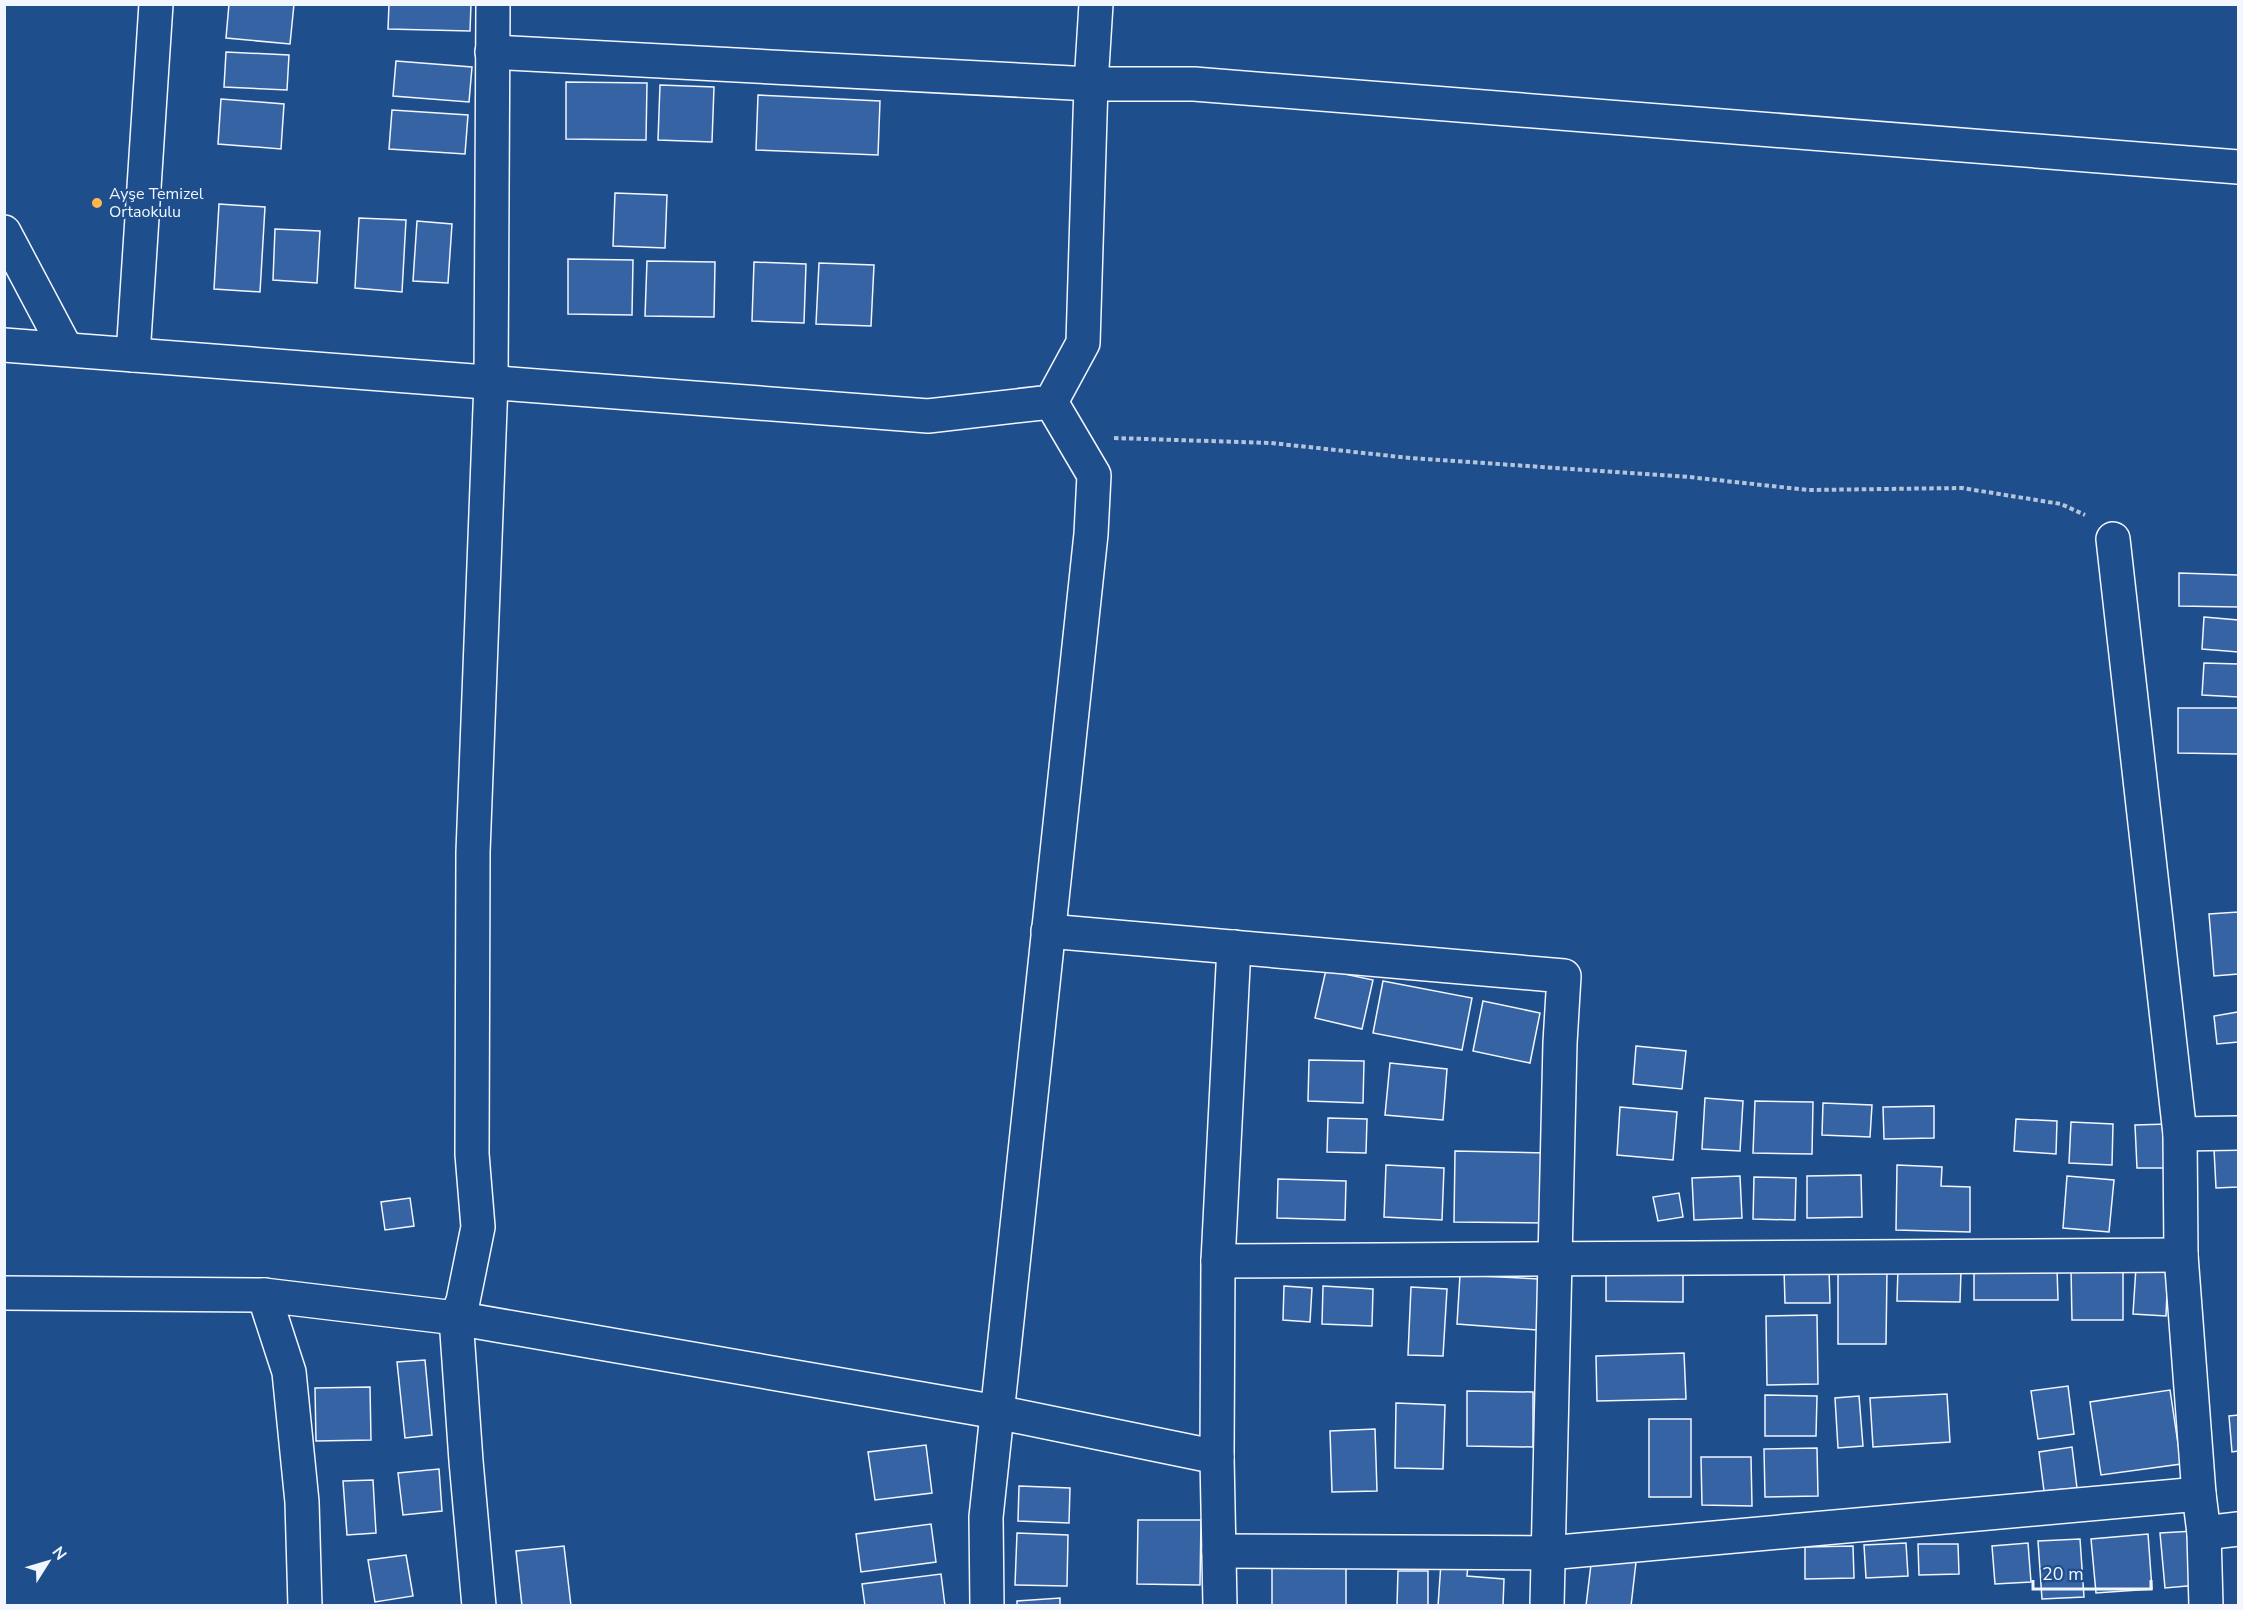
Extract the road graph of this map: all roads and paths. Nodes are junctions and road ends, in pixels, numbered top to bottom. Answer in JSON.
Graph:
{"nodes":[{"id":1,"x":156,"y":4,"type":"edge"},
{"id":2,"x":493,"y":4,"type":"edge"},
{"id":3,"x":1096,"y":4,"type":"edge"},
{"id":4,"x":492,"y":52,"type":"junction"},
{"id":5,"x":1091,"y":84,"type":"junction"},
{"id":6,"x":2238,"y":168,"type":"edge"},
{"id":7,"x":4,"y":232,"type":"edge"},
{"id":8,"x":4,"y":345,"type":"edge"},
{"id":9,"x":66,"y":350,"type":"junction"},
{"id":10,"x":133,"y":355,"type":"junction"},
{"id":11,"x":490,"y":382,"type":"junction"},
{"id":12,"x":1051,"y":402,"type":"junction"},
{"id":13,"x":1114,"y":438,"type":"dead end"},
{"id":14,"x":2113,"y":539,"type":"joint"},
{"id":15,"x":1048,"y":931,"type":"junction"},
{"id":16,"x":1234,"y":947,"type":"junction"},
{"id":17,"x":2238,"y":1132,"type":"edge"},
{"id":18,"x":2181,"y":1134,"type":"junction"},
{"id":19,"x":2181,"y":1255,"type":"junction"},
{"id":20,"x":1555,"y":1260,"type":"junction"},
{"id":21,"x":1218,"y":1261,"type":"junction"},
{"id":22,"x":4,"y":1293,"type":"edge"},
{"id":23,"x":264,"y":1295,"type":"junction"},
{"id":24,"x":456,"y":1318,"type":"junction"},
{"id":25,"x":997,"y":1412,"type":"junction"},
{"id":26,"x":1217,"y":1457,"type":"junction"},
{"id":27,"x":2199,"y":1494,"type":"junction"},
{"id":28,"x":2238,"y":1529,"type":"edge"},
{"id":29,"x":2204,"y":1533,"type":"junction"},
{"id":30,"x":1219,"y":1551,"type":"junction"},
{"id":31,"x":1548,"y":1553,"type":"junction"},
{"id":32,"x":305,"y":1605,"type":"edge"},
{"id":33,"x":479,"y":1605,"type":"edge"},
{"id":34,"x":987,"y":1605,"type":"edge"},
{"id":35,"x":1220,"y":1605,"type":"edge"},
{"id":36,"x":1547,"y":1605,"type":"edge"},
{"id":37,"x":2206,"y":1605,"type":"edge"}],
"edges":[{"from":1,"to":10,"type":"street"},
{"from":2,"to":4,"type":"street"},
{"from":3,"to":5,"type":"street"},
{"from":4,"to":5,"type":"street"},
{"from":4,"to":11,"type":"street"},
{"from":5,"to":6,"type":"street"},
{"from":5,"to":12,"type":"street"},
{"from":7,"to":9,"type":"street"},
{"from":8,"to":9,"type":"street"},
{"from":9,"to":10,"type":"street"},
{"from":10,"to":11,"type":"street"},
{"from":11,"to":12,"type":"street"},
{"from":11,"to":24,"type":"street"},
{"from":12,"to":15,"type":"street"},
{"from":13,"to":14,"type":"path"},
{"from":14,"to":18,"type":"street"},
{"from":15,"to":16,"type":"street"},
{"from":15,"to":25,"type":"street"},
{"from":16,"to":20,"type":"street"},
{"from":16,"to":21,"type":"street"},
{"from":17,"to":18,"type":"street"},
{"from":18,"to":19,"type":"street"},
{"from":19,"to":20,"type":"street"},
{"from":19,"to":27,"type":"street"},
{"from":20,"to":21,"type":"street"},
{"from":20,"to":31,"type":"street"},
{"from":21,"to":26,"type":"street"},
{"from":22,"to":23,"type":"street"},
{"from":23,"to":24,"type":"street"},
{"from":23,"to":32,"type":"street"},
{"from":24,"to":25,"type":"street"},
{"from":24,"to":33,"type":"street"},
{"from":25,"to":26,"type":"street"},
{"from":25,"to":34,"type":"street"},
{"from":26,"to":30,"type":"street"},
{"from":27,"to":29,"type":"street"},
{"from":27,"to":31,"type":"street"},
{"from":28,"to":29,"type":"street"},
{"from":29,"to":37,"type":"street"},
{"from":30,"to":31,"type":"street"},
{"from":30,"to":35,"type":"street"},
{"from":31,"to":36,"type":"street"}]}
